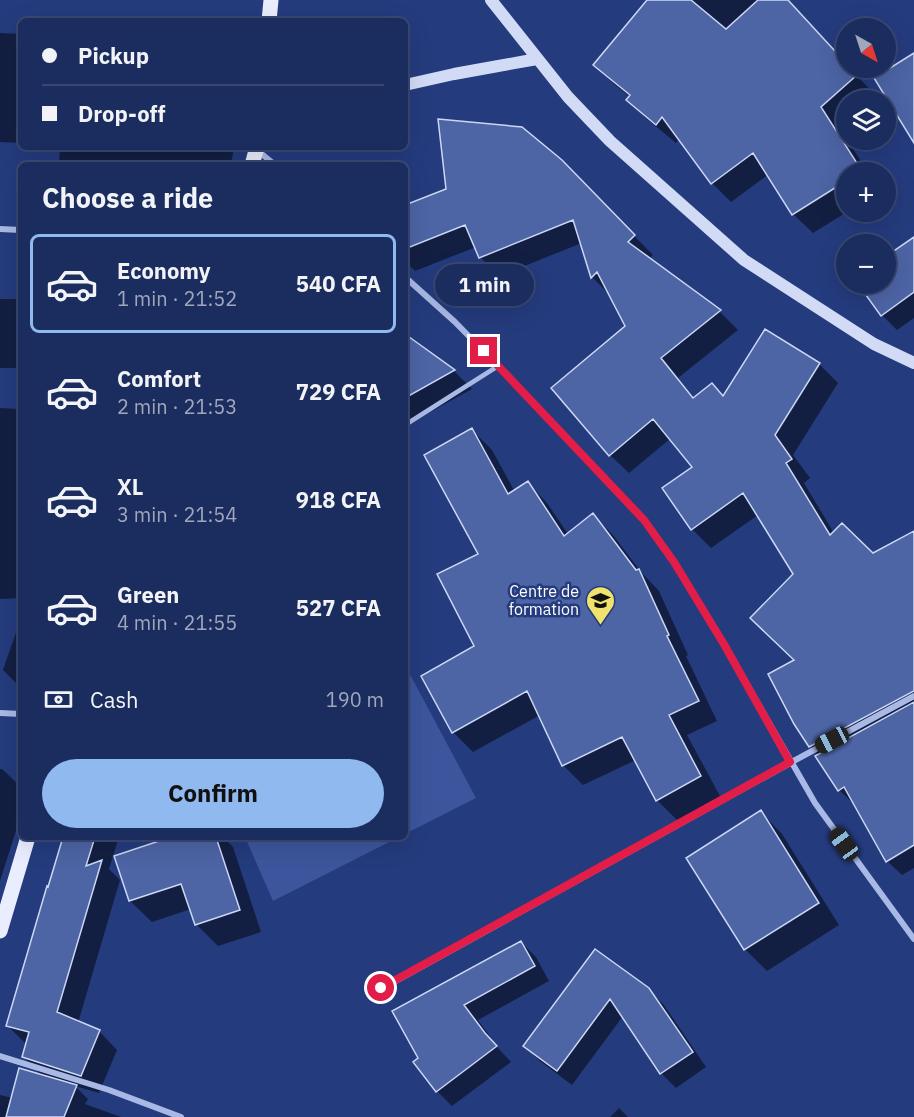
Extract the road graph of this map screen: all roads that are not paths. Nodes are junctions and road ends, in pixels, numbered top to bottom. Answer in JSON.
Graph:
{"nodes":[{"id":1,"x":271,"y":0,"type":"edge"},
{"id":2,"x":491,"y":0,"type":"edge"},
{"id":3,"x":270,"y":18,"type":"edge"},
{"id":4,"x":537,"y":59,"type":"junction"},
{"id":5,"x":408,"y":84,"type":"edge"},
{"id":6,"x":259,"y":150,"type":"edge"},
{"id":7,"x":272,"y":162,"type":"edge"},
{"id":8,"x":0,"y":229,"type":"edge"},
{"id":9,"x":18,"y":230,"type":"edge"},
{"id":10,"x":408,"y":280,"type":"edge"},
{"id":11,"x":914,"y":363,"type":"edge"},
{"id":12,"x":498,"y":366,"type":"junction"},
{"id":13,"x":408,"y":423,"type":"edge"},
{"id":14,"x":914,"y":696,"type":"edge"},
{"id":15,"x":0,"y":713,"type":"edge"},
{"id":16,"x":18,"y":714,"type":"edge"},
{"id":17,"x":790,"y":762,"type":"junction"},
{"id":18,"x":27,"y":840,"type":"edge"},
{"id":19,"x":0,"y":931,"type":"edge"},
{"id":20,"x":914,"y":939,"type":"edge"},
{"id":21,"x":381,"y":988,"type":"dead end"},
{"id":22,"x":0,"y":1056,"type":"edge"},
{"id":23,"x":181,"y":1117,"type":"edge"}],
"edges":[{"from":1,"to":3,"type":"main road"},
{"from":2,"to":4,"type":"main road"},
{"from":4,"to":5,"type":"main road"},
{"from":4,"to":11,"type":"main road"},
{"from":6,"to":7,"type":"street"},
{"from":8,"to":9,"type":"street"},
{"from":10,"to":12,"type":"street"},
{"from":12,"to":13,"type":"lane"},
{"from":12,"to":17,"type":"street"},
{"from":14,"to":17,"type":"street"},
{"from":15,"to":16,"type":"street"},
{"from":17,"to":20,"type":"street"},
{"from":17,"to":21,"type":"street"},
{"from":18,"to":19,"type":"main road"},
{"from":22,"to":23,"type":"street"}]}
